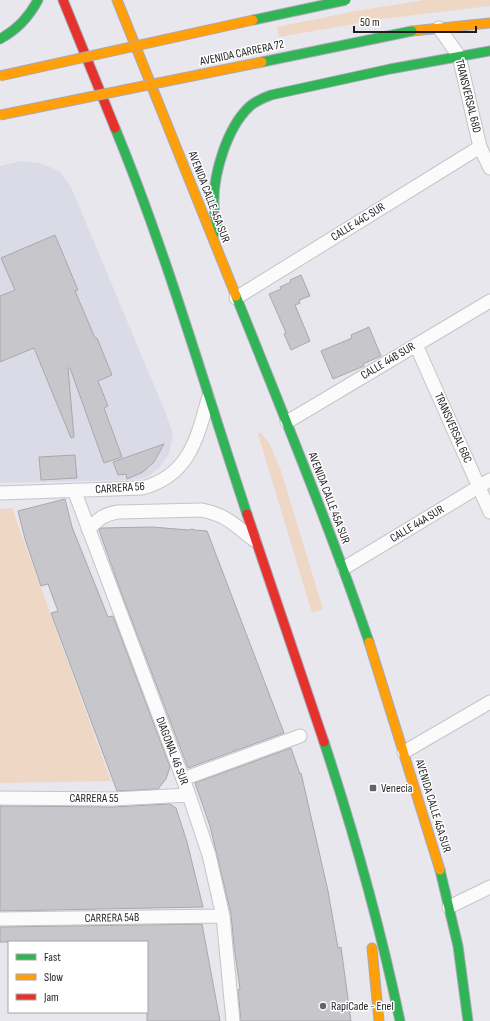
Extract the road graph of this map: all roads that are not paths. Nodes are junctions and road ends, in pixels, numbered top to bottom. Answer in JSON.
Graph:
{"nodes":[{"id":1,"x":38,"y":0,"type":"edge"},
{"id":2,"x":63,"y":0,"type":"edge"},
{"id":3,"x":117,"y":0,"type":"edge"},
{"id":4,"x":346,"y":0,"type":"edge"},
{"id":5,"x":490,"y":23,"type":"edge"},
{"id":6,"x":439,"y":28,"type":"junction"},
{"id":7,"x":0,"y":39,"type":"edge"},
{"id":8,"x":490,"y":51,"type":"edge"},
{"id":9,"x":459,"y":56,"type":"junction"},
{"id":10,"x":0,"y":76,"type":"edge"},
{"id":11,"x":0,"y":116,"type":"edge"},
{"id":12,"x":480,"y":146,"type":"junction"},
{"id":13,"x":490,"y":168,"type":"edge"},
{"id":14,"x":222,"y":263,"type":"junction"},
{"id":15,"x":236,"y":298,"type":"junction"},
{"id":16,"x":490,"y":301,"type":"edge"},
{"id":17,"x":416,"y":345,"type":"junction"},
{"id":18,"x":209,"y":395,"type":"junction"},
{"id":19,"x":287,"y":422,"type":"junction"},
{"id":20,"x":490,"y":480,"type":"edge"},
{"id":21,"x":479,"y":486,"type":"junction"},
{"id":22,"x":74,"y":490,"type":"junction"},
{"id":23,"x":0,"y":493,"type":"edge"},
{"id":24,"x":490,"y":512,"type":"edge"},
{"id":25,"x":88,"y":529,"type":"junction"},
{"id":26,"x":256,"y":542,"type":"junction"},
{"id":27,"x":344,"y":568,"type":"junction"},
{"id":28,"x":490,"y":702,"type":"edge"},
{"id":29,"x":300,"y":736,"type":"dead end"},
{"id":30,"x":404,"y":752,"type":"junction"},
{"id":31,"x":183,"y":779,"type":"junction"},
{"id":32,"x":189,"y":795,"type":"junction"},
{"id":33,"x":0,"y":798,"type":"edge"},
{"id":34,"x":366,"y":879,"type":"junction"},
{"id":35,"x":490,"y":887,"type":"edge"},
{"id":36,"x":449,"y":907,"type":"junction"},
{"id":37,"x":224,"y":916,"type":"junction"},
{"id":38,"x":0,"y":919,"type":"edge"},
{"id":39,"x":233,"y":1021,"type":"edge"},
{"id":40,"x":379,"y":1021,"type":"edge"},
{"id":41,"x":400,"y":1021,"type":"edge"},
{"id":42,"x":468,"y":1021,"type":"edge"}],
"edges":[{"from":1,"to":7,"type":"highway"},
{"from":2,"to":18,"type":"highway"},
{"from":3,"to":14,"type":"highway","name":"AVENIDA CALLE 45A SUR"},
{"from":4,"to":10,"type":"highway","bridge":true},
{"from":5,"to":6,"type":"highway","name":"AVENIDA CARRERA 72"},
{"from":6,"to":9,"type":"street","name":"TRANSVERSAL 68D"},
{"from":6,"to":11,"type":"highway","name":"AVENIDA CARRERA 72","bridge":true},
{"from":8,"to":9,"type":"highway"},
{"from":9,"to":12,"type":"street","name":"TRANSVERSAL 68D"},
{"from":9,"to":14,"type":"highway"},
{"from":12,"to":13,"type":"street","name":"TRANSVERSAL 68D"},
{"from":12,"to":15,"type":"street","name":"CALLE 44C SUR"},
{"from":14,"to":15,"type":"highway","name":"AVENIDA CALLE 45A SUR"},
{"from":15,"to":19,"type":"highway","name":"AVENIDA CALLE 45A SUR"},
{"from":16,"to":17,"type":"street","name":"CALLE 44B SUR"},
{"from":17,"to":19,"type":"street","name":"CALLE 44B SUR"},
{"from":17,"to":21,"type":"street","name":"TRANSVERSAL 68C"},
{"from":18,"to":22,"type":"street","name":"CARRERA 56"},
{"from":18,"to":26,"type":"highway"},
{"from":19,"to":27,"type":"highway","name":"AVENIDA CALLE 45A SUR"},
{"from":20,"to":21,"type":"street","name":"CALLE 44A SUR"},
{"from":21,"to":24,"type":"street","name":"TRANSVERSAL 68C"},
{"from":21,"to":27,"type":"street","name":"CALLE 44A SUR"},
{"from":22,"to":23,"type":"street","name":"CARRERA 56"},
{"from":22,"to":25,"type":"street","name":"DIAGONAL 46 SUR"},
{"from":25,"to":26,"type":"street","name":"CARRERA 56"},
{"from":25,"to":31,"type":"street","name":"DIAGONAL 46 SUR"},
{"from":26,"to":34,"type":"highway"},
{"from":27,"to":30,"type":"highway","name":"AVENIDA CALLE 45A SUR"},
{"from":28,"to":30,"type":"street"},
{"from":29,"to":31,"type":"street"},
{"from":30,"to":36,"type":"highway","name":"AVENIDA CALLE 45A SUR"},
{"from":31,"to":32,"type":"street","name":"DIAGONAL 46 SUR"},
{"from":32,"to":33,"type":"street","name":"CARRERA 55"},
{"from":32,"to":37,"type":"street","name":"DIAGONAL 46 SUR"},
{"from":34,"to":40,"type":"highway"},
{"from":34,"to":41,"type":"highway"},
{"from":35,"to":36,"type":"street"},
{"from":36,"to":42,"type":"highway","name":"AVENIDA CALLE 45A SUR"},
{"from":37,"to":38,"type":"street","name":"CARRERA 54B"},
{"from":37,"to":39,"type":"street","name":"DIAGONAL 46 SUR"}]}
